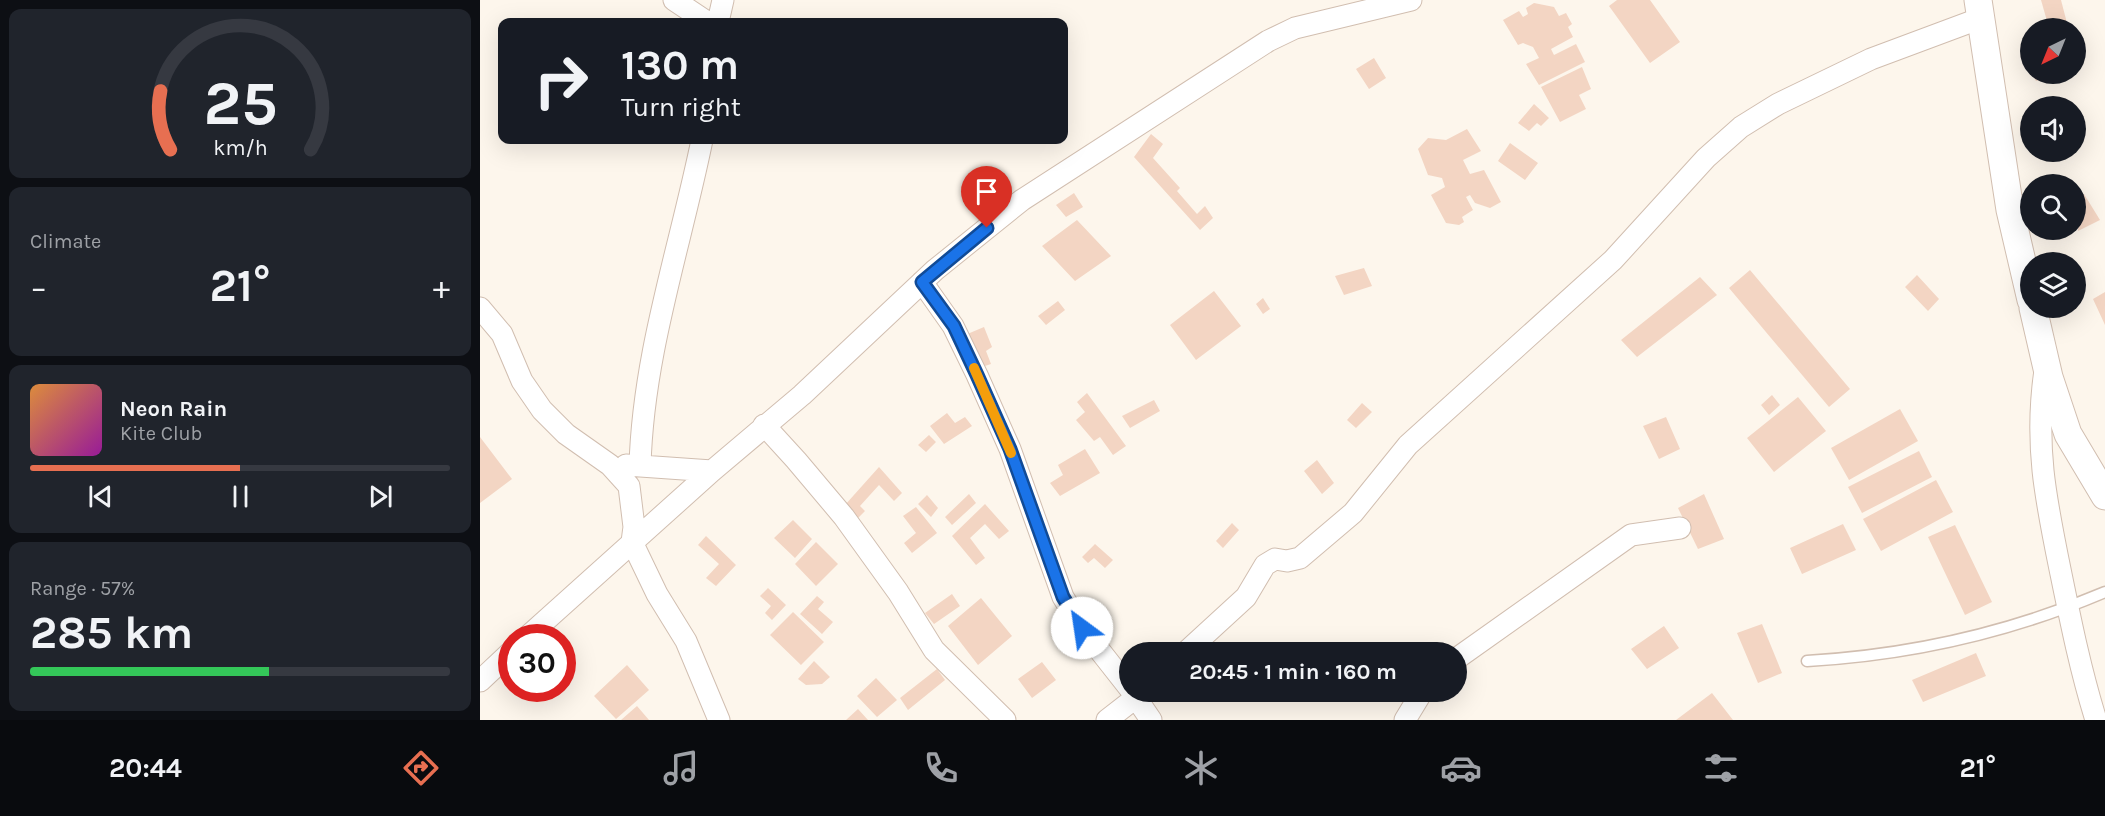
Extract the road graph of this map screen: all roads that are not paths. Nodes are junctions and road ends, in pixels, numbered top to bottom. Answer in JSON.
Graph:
{"nodes":[{"id":1,"x":674,"y":0,"type":"edge"},
{"id":2,"x":723,"y":0,"type":"edge"},
{"id":3,"x":1411,"y":0,"type":"edge"},
{"id":4,"x":1980,"y":9,"type":"edge"},
{"id":5,"x":701,"y":18,"type":"edge"},
{"id":6,"x":719,"y":18,"type":"edge"},
{"id":7,"x":701,"y":144,"type":"edge"},
{"id":8,"x":2020,"y":253,"type":"edge"},
{"id":9,"x":922,"y":282,"type":"junction"},
{"id":10,"x":480,"y":308,"type":"edge"},
{"id":11,"x":2035,"y":318,"type":"edge"},
{"id":12,"x":2046,"y":365,"type":"junction"},
{"id":13,"x":764,"y":425,"type":"junction"},
{"id":14,"x":610,"y":465,"type":"junction"},
{"id":15,"x":640,"y":466,"type":"junction"},
{"id":16,"x":711,"y":471,"type":"junction"},
{"id":17,"x":2105,"y":496,"type":"edge"},
{"id":18,"x":1680,"y":528,"type":"dead end"},
{"id":19,"x":632,"y":542,"type":"junction"},
{"id":20,"x":2105,"y":592,"type":"edge"},
{"id":21,"x":2068,"y":608,"type":"junction"},
{"id":22,"x":541,"y":624,"type":"edge"},
{"id":23,"x":1197,"y":642,"type":"edge"},
{"id":24,"x":1467,"y":651,"type":"edge"},
{"id":25,"x":1807,"y":661,"type":"dead end"},
{"id":26,"x":498,"y":664,"type":"edge"},
{"id":27,"x":1119,"y":673,"type":"edge"},
{"id":28,"x":480,"y":681,"type":"edge"},
{"id":29,"x":1125,"y":702,"type":"edge"},
{"id":30,"x":1141,"y":702,"type":"edge"},
{"id":31,"x":1416,"y":702,"type":"edge"},
{"id":32,"x":719,"y":720,"type":"edge"},
{"id":33,"x":1005,"y":720,"type":"edge"},
{"id":34,"x":1107,"y":720,"type":"edge"},
{"id":35,"x":1151,"y":720,"type":"edge"},
{"id":36,"x":1405,"y":720,"type":"edge"},
{"id":37,"x":2096,"y":720,"type":"edge"}],
"edges":[{"from":1,"to":5,"type":"street"},
{"from":2,"to":6,"type":"street"},
{"from":3,"to":9,"type":"street"},
{"from":4,"to":8,"type":"street"},
{"from":4,"to":23,"type":"street"},
{"from":7,"to":15,"type":"street"},
{"from":9,"to":13,"type":"street"},
{"from":9,"to":27,"type":"street"},
{"from":10,"to":14,"type":"street"},
{"from":11,"to":12,"type":"street"},
{"from":12,"to":17,"type":"street"},
{"from":12,"to":21,"type":"street"},
{"from":13,"to":16,"type":"street"},
{"from":13,"to":33,"type":"street"},
{"from":14,"to":15,"type":"street"},
{"from":14,"to":19,"type":"street"},
{"from":15,"to":16,"type":"street"},
{"from":16,"to":19,"type":"street"},
{"from":18,"to":24,"type":"street"},
{"from":19,"to":22,"type":"street"},
{"from":19,"to":32,"type":"street"},
{"from":20,"to":21,"type":"lane"},
{"from":21,"to":25,"type":"lane"},
{"from":21,"to":37,"type":"street"},
{"from":26,"to":28,"type":"street"},
{"from":29,"to":34,"type":"street"},
{"from":30,"to":35,"type":"street"},
{"from":31,"to":36,"type":"street"}]}
